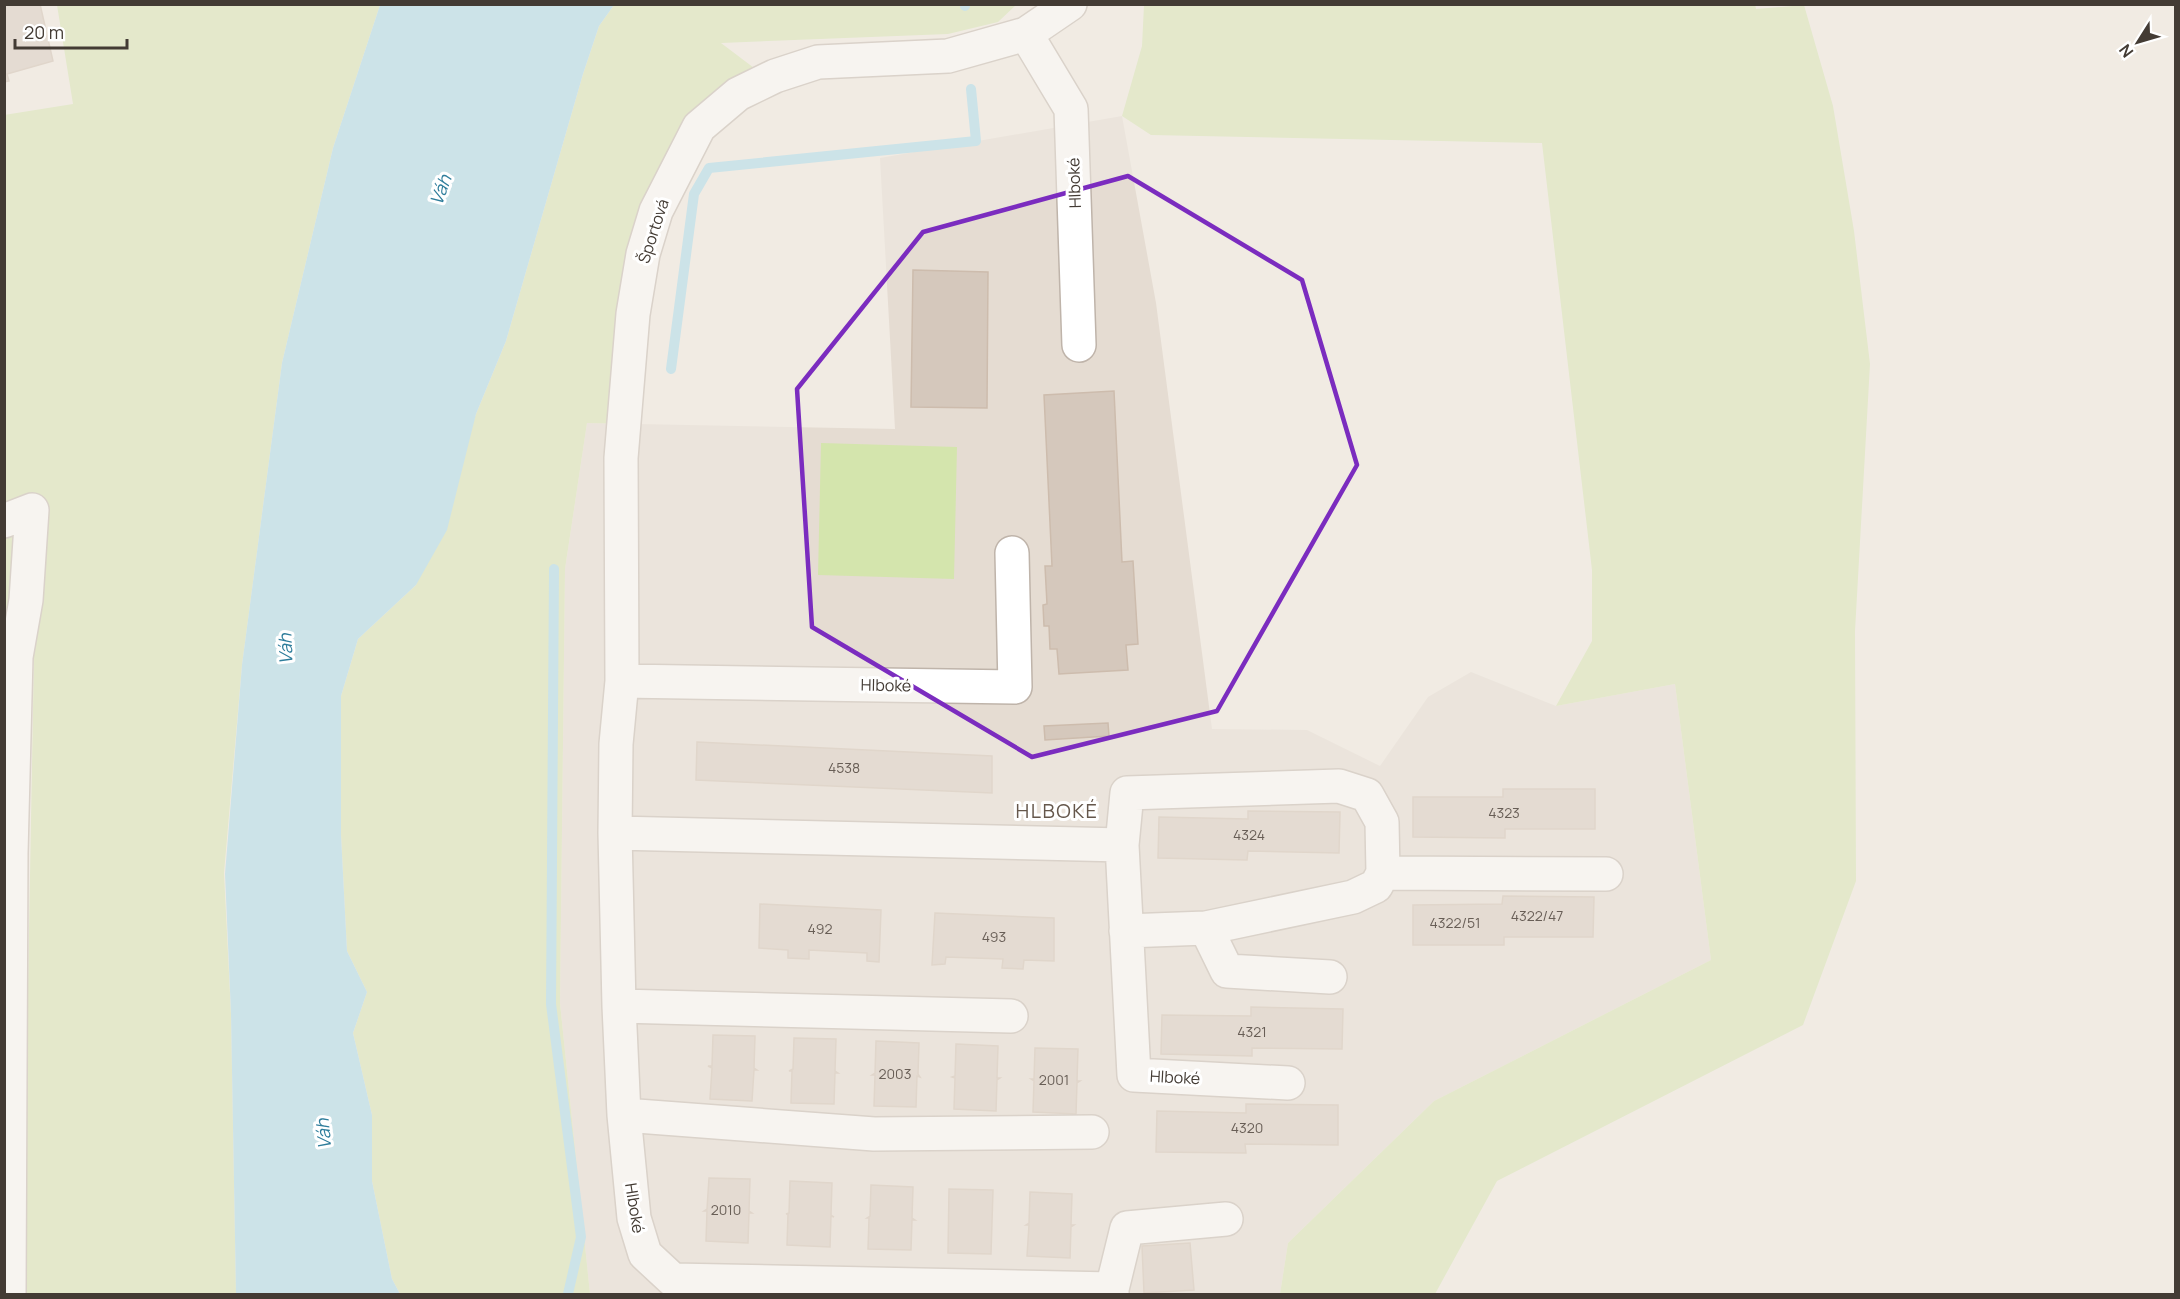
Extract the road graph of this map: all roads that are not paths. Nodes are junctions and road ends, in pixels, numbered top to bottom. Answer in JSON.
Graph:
{"nodes":[{"id":1,"x":1070,"y":4,"type":"edge"},
{"id":2,"x":1026,"y":34,"type":"junction"},
{"id":3,"x":1079,"y":345,"type":"dead end"},
{"id":4,"x":4,"y":521,"type":"edge"},
{"id":5,"x":1012,"y":553,"type":"dead end"},
{"id":6,"x":10,"y":653,"type":"edge"},
{"id":7,"x":622,"y":681,"type":"junction"},
{"id":8,"x":616,"y":744,"type":"joint"},
{"id":9,"x":615,"y":833,"type":"junction"},
{"id":10,"x":1122,"y":845,"type":"junction"},
{"id":11,"x":1383,"y":873,"type":"junction"},
{"id":12,"x":1606,"y":873,"type":"dead end"},
{"id":13,"x":1206,"y":928,"type":"junction"},
{"id":14,"x":1126,"y":930,"type":"junction"},
{"id":15,"x":1329,"y":977,"type":"dead end"},
{"id":16,"x":619,"y":1006,"type":"junction"},
{"id":17,"x":1011,"y":1016,"type":"dead end"},
{"id":18,"x":1288,"y":1083,"type":"dead end"},
{"id":19,"x":624,"y":1115,"type":"junction"},
{"id":20,"x":1092,"y":1132,"type":"dead end"},
{"id":21,"x":1226,"y":1219,"type":"dead end"},
{"id":22,"x":1112,"y":1292,"type":"edge"},
{"id":23,"x":9,"y":1294,"type":"edge"}],
"edges":[{"from":1,"to":2,"type":"street","name":"Športová"},
{"from":2,"to":3,"type":"street","name":"Hlboké"},
{"from":2,"to":7,"type":"street","name":"Športová"},
{"from":4,"to":6,"type":"street"},
{"from":5,"to":7,"type":"street","name":"Hlboké"},
{"from":6,"to":23,"type":"street"},
{"from":7,"to":8,"type":"street","name":"Športová"},
{"from":8,"to":9,"type":"street","name":"Hlboké"},
{"from":9,"to":10,"type":"street"},
{"from":9,"to":16,"type":"street","name":"Hlboké"},
{"from":10,"to":11,"type":"street","name":"Hlboké"},
{"from":10,"to":14,"type":"street","name":"Hlboké"},
{"from":11,"to":12,"type":"street"},
{"from":11,"to":13,"type":"street"},
{"from":13,"to":14,"type":"street"},
{"from":13,"to":15,"type":"street"},
{"from":14,"to":18,"type":"street","name":"Hlboké"},
{"from":16,"to":17,"type":"street"},
{"from":16,"to":19,"type":"street","name":"Hlboké"},
{"from":19,"to":20,"type":"street"},
{"from":19,"to":22,"type":"street","name":"Hlboké"},
{"from":21,"to":22,"type":"street","name":"Hlboké"}]}
